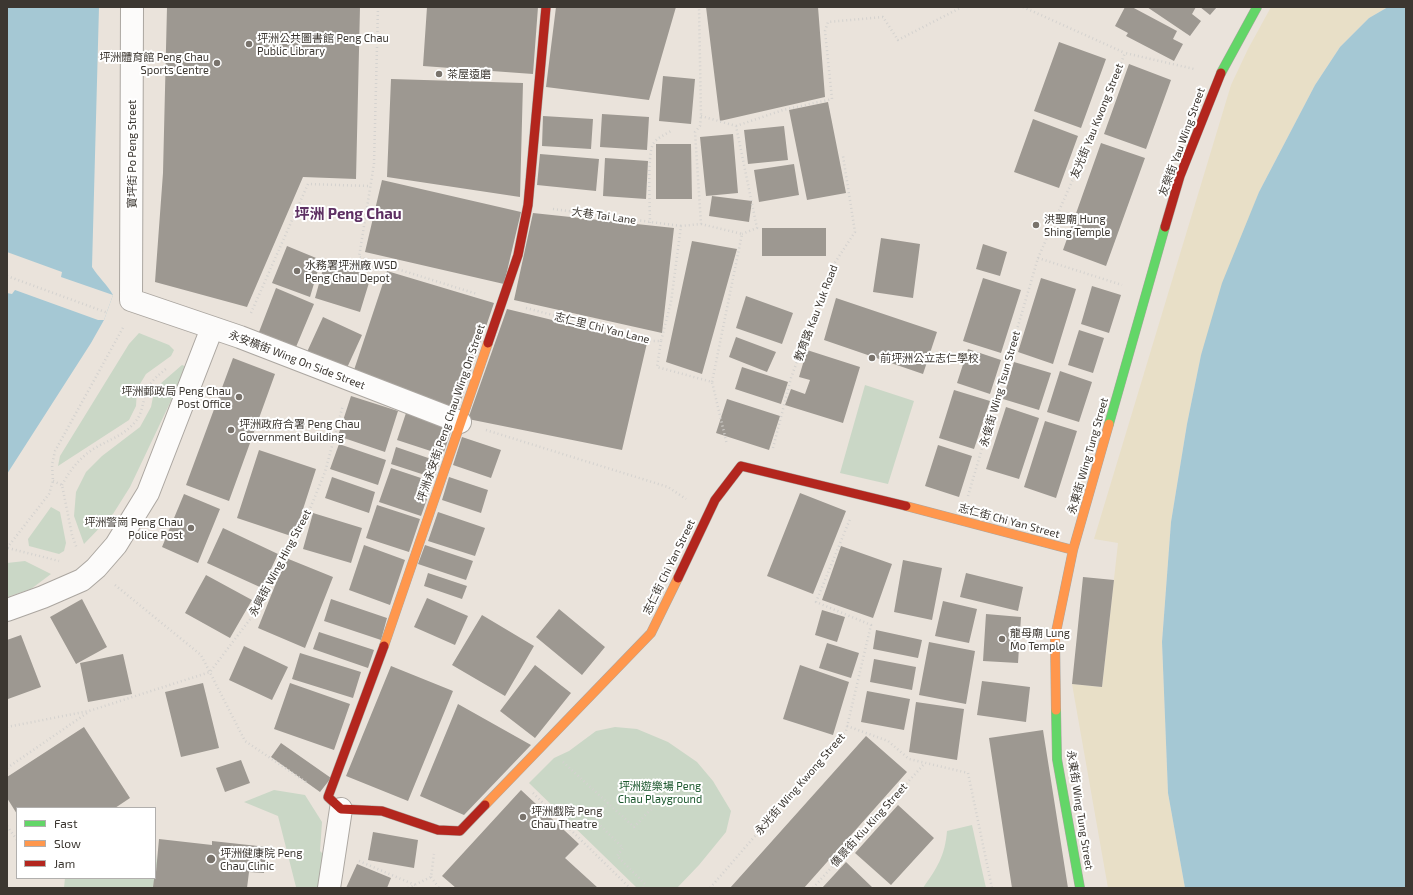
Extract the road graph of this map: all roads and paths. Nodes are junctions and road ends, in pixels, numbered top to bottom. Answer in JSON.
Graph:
{"nodes":[{"id":1,"x":132,"y":7,"type":"edge"},
{"id":2,"x":378,"y":7,"type":"edge"},
{"id":3,"x":546,"y":7,"type":"edge"},
{"id":4,"x":699,"y":7,"type":"edge"},
{"id":5,"x":962,"y":7,"type":"edge"},
{"id":6,"x":1023,"y":7,"type":"edge"},
{"id":7,"x":1257,"y":7,"type":"edge"},
{"id":8,"x":1125,"y":53,"type":"junction"},
{"id":9,"x":1220,"y":75,"type":"junction"},
{"id":10,"x":701,"y":116,"type":"junction"},
{"id":11,"x":736,"y":126,"type":"junction"},
{"id":12,"x":671,"y":131,"type":"dead end"},
{"id":13,"x":843,"y":156,"type":"dead end"},
{"id":14,"x":370,"y":186,"type":"junction"},
{"id":15,"x":528,"y":205,"type":"junction"},
{"id":16,"x":650,"y":223,"type":"junction"},
{"id":17,"x":701,"y":224,"type":"junction"},
{"id":18,"x":681,"y":226,"type":"junction"},
{"id":19,"x":742,"y":234,"type":"junction"},
{"id":20,"x":1038,"y":258,"type":"junction"},
{"id":21,"x":7,"y":276,"type":"edge"},
{"id":22,"x":1147,"y":293,"type":"junction"},
{"id":23,"x":502,"y":301,"type":"junction"},
{"id":24,"x":130,"y":309,"type":"junction"},
{"id":25,"x":212,"y":328,"type":"junction"},
{"id":26,"x":240,"y":338,"type":"junction"},
{"id":27,"x":661,"y":341,"type":"junction"},
{"id":28,"x":168,"y":368,"type":"dead end"},
{"id":29,"x":350,"y":380,"type":"junction"},
{"id":30,"x":712,"y":382,"type":"junction"},
{"id":31,"x":460,"y":422,"type":"junction"},
{"id":32,"x":741,"y":466,"type":"junction"},
{"id":33,"x":766,"y":472,"type":"junction"},
{"id":34,"x":53,"y":481,"type":"junction"},
{"id":35,"x":62,"y":485,"type":"junction"},
{"id":36,"x":860,"y":495,"type":"junction"},
{"id":37,"x":708,"y":514,"type":"junction"},
{"id":38,"x":961,"y":521,"type":"junction"},
{"id":39,"x":7,"y":548,"type":"edge"},
{"id":40,"x":1073,"y":550,"type":"junction"},
{"id":41,"x":94,"y":571,"type":"junction"},
{"id":42,"x":7,"y":610,"type":"edge"},
{"id":43,"x":210,"y":672,"type":"junction"},
{"id":44,"x":89,"y":711,"type":"junction"},
{"id":45,"x":847,"y":726,"type":"junction"},
{"id":46,"x":7,"y":727,"type":"edge"},
{"id":47,"x":562,"y":761,"type":"dead end"},
{"id":48,"x":925,"y":763,"type":"junction"},
{"id":49,"x":7,"y":768,"type":"edge"},
{"id":50,"x":514,"y":775,"type":"junction"},
{"id":51,"x":672,"y":786,"type":"dead end"},
{"id":52,"x":334,"y":803,"type":"junction"},
{"id":53,"x":608,"y":803,"type":"junction"},
{"id":54,"x":7,"y":826,"type":"edge"},
{"id":55,"x":438,"y":830,"type":"junction"},
{"id":56,"x":16,"y":839,"type":"edge"},
{"id":57,"x":334,"y":850,"type":"junction"},
{"id":58,"x":431,"y":878,"type":"junction"},
{"id":59,"x":415,"y":885,"type":"junction"},
{"id":60,"x":329,"y":888,"type":"edge"},
{"id":61,"x":408,"y":888,"type":"edge"},
{"id":62,"x":440,"y":888,"type":"edge"},
{"id":63,"x":630,"y":888,"type":"edge"},
{"id":64,"x":643,"y":888,"type":"edge"},
{"id":65,"x":710,"y":888,"type":"edge"},
{"id":66,"x":813,"y":888,"type":"edge"},
{"id":67,"x":992,"y":888,"type":"edge"},
{"id":68,"x":1080,"y":888,"type":"edge"}],
"edges":[{"from":1,"to":24,"type":"street","name":"寶坪街 Po Peng Street"},
{"from":2,"to":14,"type":"path"},
{"from":3,"to":15,"type":"street","name":"坪洲永安街 Peng Chau Wing On Street"},
{"from":4,"to":10,"type":"path"},
{"from":5,"to":11,"type":"path"},
{"from":6,"to":8,"type":"path"},
{"from":7,"to":9,"type":"street","name":"友榮街 Yau Wing Street"},
{"from":8,"to":9,"type":"path","name":"友光街 Yau Kwong Street"},
{"from":8,"to":20,"type":"path","name":"友光街 Yau Kwong Street"},
{"from":9,"to":22,"type":"street","name":"友榮街 Yau Wing Street"},
{"from":10,"to":11,"type":"path"},
{"from":10,"to":17,"type":"path"},
{"from":11,"to":19,"type":"path"},
{"from":12,"to":16,"type":"path"},
{"from":13,"to":33,"type":"path","name":"教育路 Kau Yuk Road"},
{"from":14,"to":23,"type":"path","name":"志仁里 Chi Yan Lane"},
{"from":14,"to":26,"type":"path"},
{"from":15,"to":16,"type":"path","name":"大巷 Tai Lane"},
{"from":15,"to":23,"type":"street","name":"坪洲永安街 Peng Chau Wing On Street"},
{"from":16,"to":18,"type":"path","name":"大巷 Tai Lane"},
{"from":17,"to":18,"type":"path"},
{"from":17,"to":19,"type":"path"},
{"from":18,"to":27,"type":"path","name":"志仁里 Chi Yan Lane"},
{"from":19,"to":30,"type":"path"},
{"from":20,"to":22,"type":"path"},
{"from":20,"to":38,"type":"path","name":"永俊街 Wing Tsun Street"},
{"from":21,"to":24,"type":"path"},
{"from":22,"to":40,"type":"street","name":"永東街 Wing Tung Street"},
{"from":23,"to":27,"type":"path","name":"志仁里 Chi Yan Lane"},
{"from":23,"to":31,"type":"street","name":"坪洲永安街 Peng Chau Wing On Street"},
{"from":24,"to":25,"type":"street","name":"永安橫街 Wing On Side Street"},
{"from":24,"to":34,"type":"path"},
{"from":25,"to":26,"type":"street","name":"永安橫街 Wing On Side Street"},
{"from":25,"to":41,"type":"street"},
{"from":26,"to":29,"type":"street","name":"永安橫街 Wing On Side Street"},
{"from":27,"to":30,"type":"path"},
{"from":28,"to":35,"type":"path"},
{"from":29,"to":31,"type":"street","name":"永安橫街 Wing On Side Street"},
{"from":29,"to":43,"type":"path","name":"永興街 Wing Hing Street"},
{"from":30,"to":32,"type":"path"},
{"from":31,"to":37,"type":"path"},
{"from":31,"to":52,"type":"street","name":"坪洲永安街 Peng Chau Wing On Street"},
{"from":32,"to":33,"type":"street","name":"志仁街 Chi Yan Street"},
{"from":32,"to":37,"type":"street","name":"志仁街 Chi Yan Street"},
{"from":33,"to":36,"type":"street","name":"志仁街 Chi Yan Street"},
{"from":34,"to":35,"type":"path"},
{"from":34,"to":39,"type":"path"},
{"from":35,"to":41,"type":"path"},
{"from":36,"to":38,"type":"street","name":"志仁街 Chi Yan Street"},
{"from":36,"to":45,"type":"path","name":"永光街 Wing Kwong Street"},
{"from":37,"to":50,"type":"street","name":"志仁街 Chi Yan Street"},
{"from":38,"to":40,"type":"street","name":"志仁街 Chi Yan Street"},
{"from":39,"to":41,"type":"path"},
{"from":40,"to":68,"type":"street","name":"永東街 Wing Tung Street"},
{"from":41,"to":42,"type":"street"},
{"from":41,"to":43,"type":"path"},
{"from":43,"to":44,"type":"path"},
{"from":43,"to":52,"type":"path"},
{"from":44,"to":46,"type":"path"},
{"from":44,"to":49,"type":"path"},
{"from":45,"to":48,"type":"path"},
{"from":45,"to":65,"type":"path","name":"永光街 Wing Kwong Street"},
{"from":47,"to":53,"type":"path"},
{"from":48,"to":66,"type":"path","name":"僑景街 Kiu King Street"},
{"from":48,"to":67,"type":"path"},
{"from":50,"to":55,"type":"street","name":"志仁街 Chi Yan Street"},
{"from":50,"to":63,"type":"path"},
{"from":51,"to":53,"type":"path"},
{"from":52,"to":55,"type":"street","name":"志仁街 Chi Yan Street"},
{"from":52,"to":57,"type":"street"},
{"from":53,"to":64,"type":"path"},
{"from":54,"to":56,"type":"path"},
{"from":55,"to":58,"type":"path"},
{"from":57,"to":59,"type":"path"},
{"from":57,"to":60,"type":"street"},
{"from":58,"to":59,"type":"path"},
{"from":58,"to":62,"type":"path"},
{"from":59,"to":61,"type":"path"}]}
